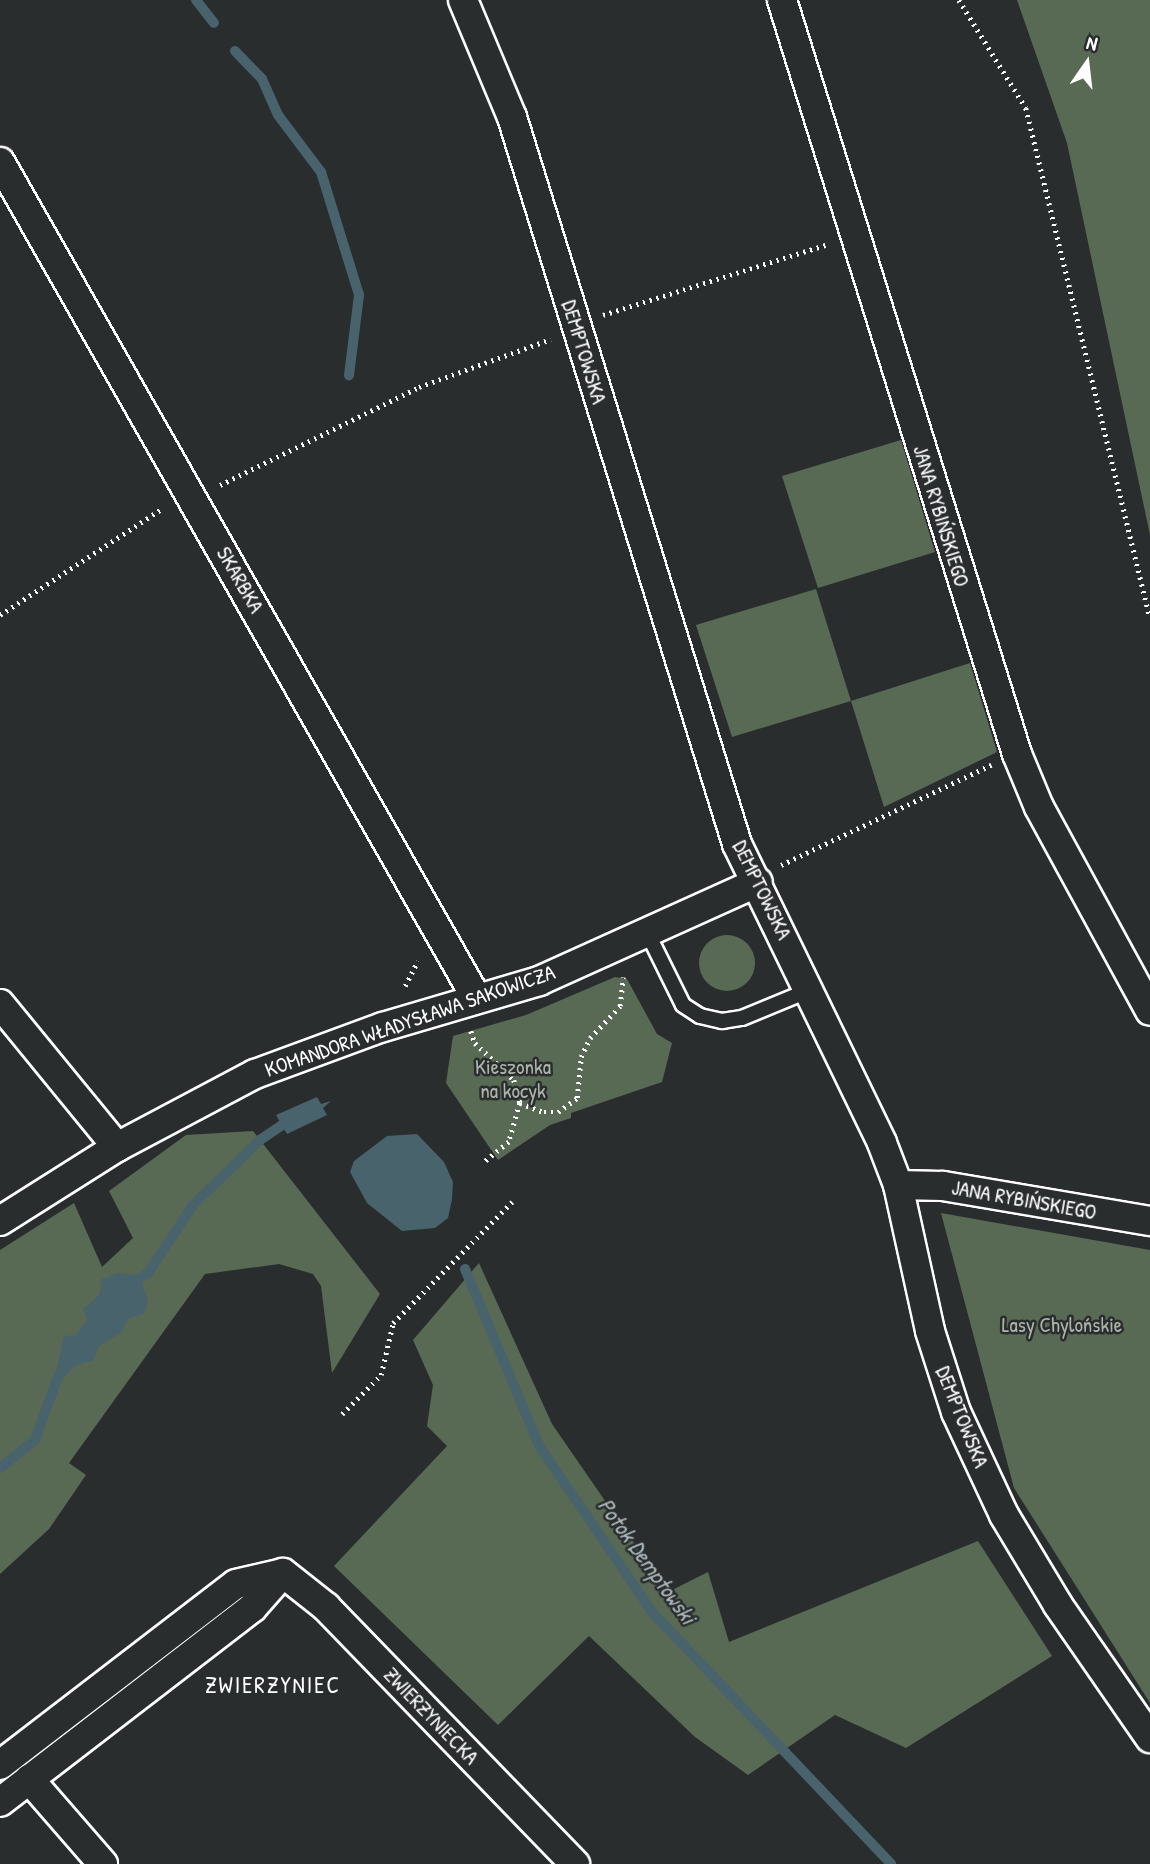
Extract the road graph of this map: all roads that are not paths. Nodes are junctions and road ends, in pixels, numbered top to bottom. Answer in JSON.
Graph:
{"nodes":[{"id":1,"x":463,"y":0,"type":"edge"},
{"id":2,"x":782,"y":0,"type":"edge"},
{"id":3,"x":0,"y":162,"type":"edge"},
{"id":4,"x":765,"y":876,"type":"junction"},
{"id":5,"x":647,"y":932,"type":"junction"},
{"id":6,"x":810,"y":990,"type":"junction"},
{"id":7,"x":0,"y":1004,"type":"edge"},
{"id":8,"x":1150,"y":1011,"type":"edge"},
{"id":9,"x":473,"y":1012,"type":"junction"},
{"id":10,"x":117,"y":1147,"type":"junction"},
{"id":11,"x":898,"y":1185,"type":"junction"},
{"id":12,"x":0,"y":1221,"type":"edge"},
{"id":13,"x":1150,"y":1221,"type":"edge"},
{"id":14,"x":283,"y":1573,"type":"junction"},
{"id":15,"x":1150,"y":1738,"type":"edge"},
{"id":16,"x":0,"y":1765,"type":"edge"},
{"id":17,"x":29,"y":1779,"type":"junction"},
{"id":18,"x":0,"y":1802,"type":"edge"},
{"id":19,"x":103,"y":1864,"type":"edge"},
{"id":20,"x":575,"y":1864,"type":"edge"}],
"edges":[{"from":1,"to":4,"type":"street","name":"DEMPTOWSKA"},
{"from":2,"to":8,"type":"street","name":"JANA RYBIŃSKIEGO"},
{"from":3,"to":9,"type":"street","name":"SKARBKA"},
{"from":4,"to":5,"type":"street","name":"KOMANDORA WŁADYSŁAWA SAKOWICZA"},
{"from":4,"to":6,"type":"street","name":"DEMPTOWSKA"},
{"from":5,"to":6,"type":"lane"},
{"from":5,"to":9,"type":"street","name":"KOMANDORA WŁADYSŁAWA SAKOWICZA"},
{"from":6,"to":11,"type":"street","name":"DEMPTOWSKA"},
{"from":7,"to":10,"type":"street"},
{"from":9,"to":10,"type":"street","name":"KOMANDORA WŁADYSŁAWA SAKOWICZA"},
{"from":10,"to":12,"type":"street","name":"KOMANDORA WŁADYSŁAWA SAKOWICZA"},
{"from":11,"to":13,"type":"street","name":"JANA RYBIŃSKIEGO"},
{"from":11,"to":15,"type":"street","name":"DEMPTOWSKA"},
{"from":14,"to":16,"type":"street"},
{"from":14,"to":17,"type":"street"},
{"from":14,"to":20,"type":"street","name":"ZWIERZYNIECKA"},
{"from":17,"to":18,"type":"street"},
{"from":17,"to":19,"type":"street"}]}
